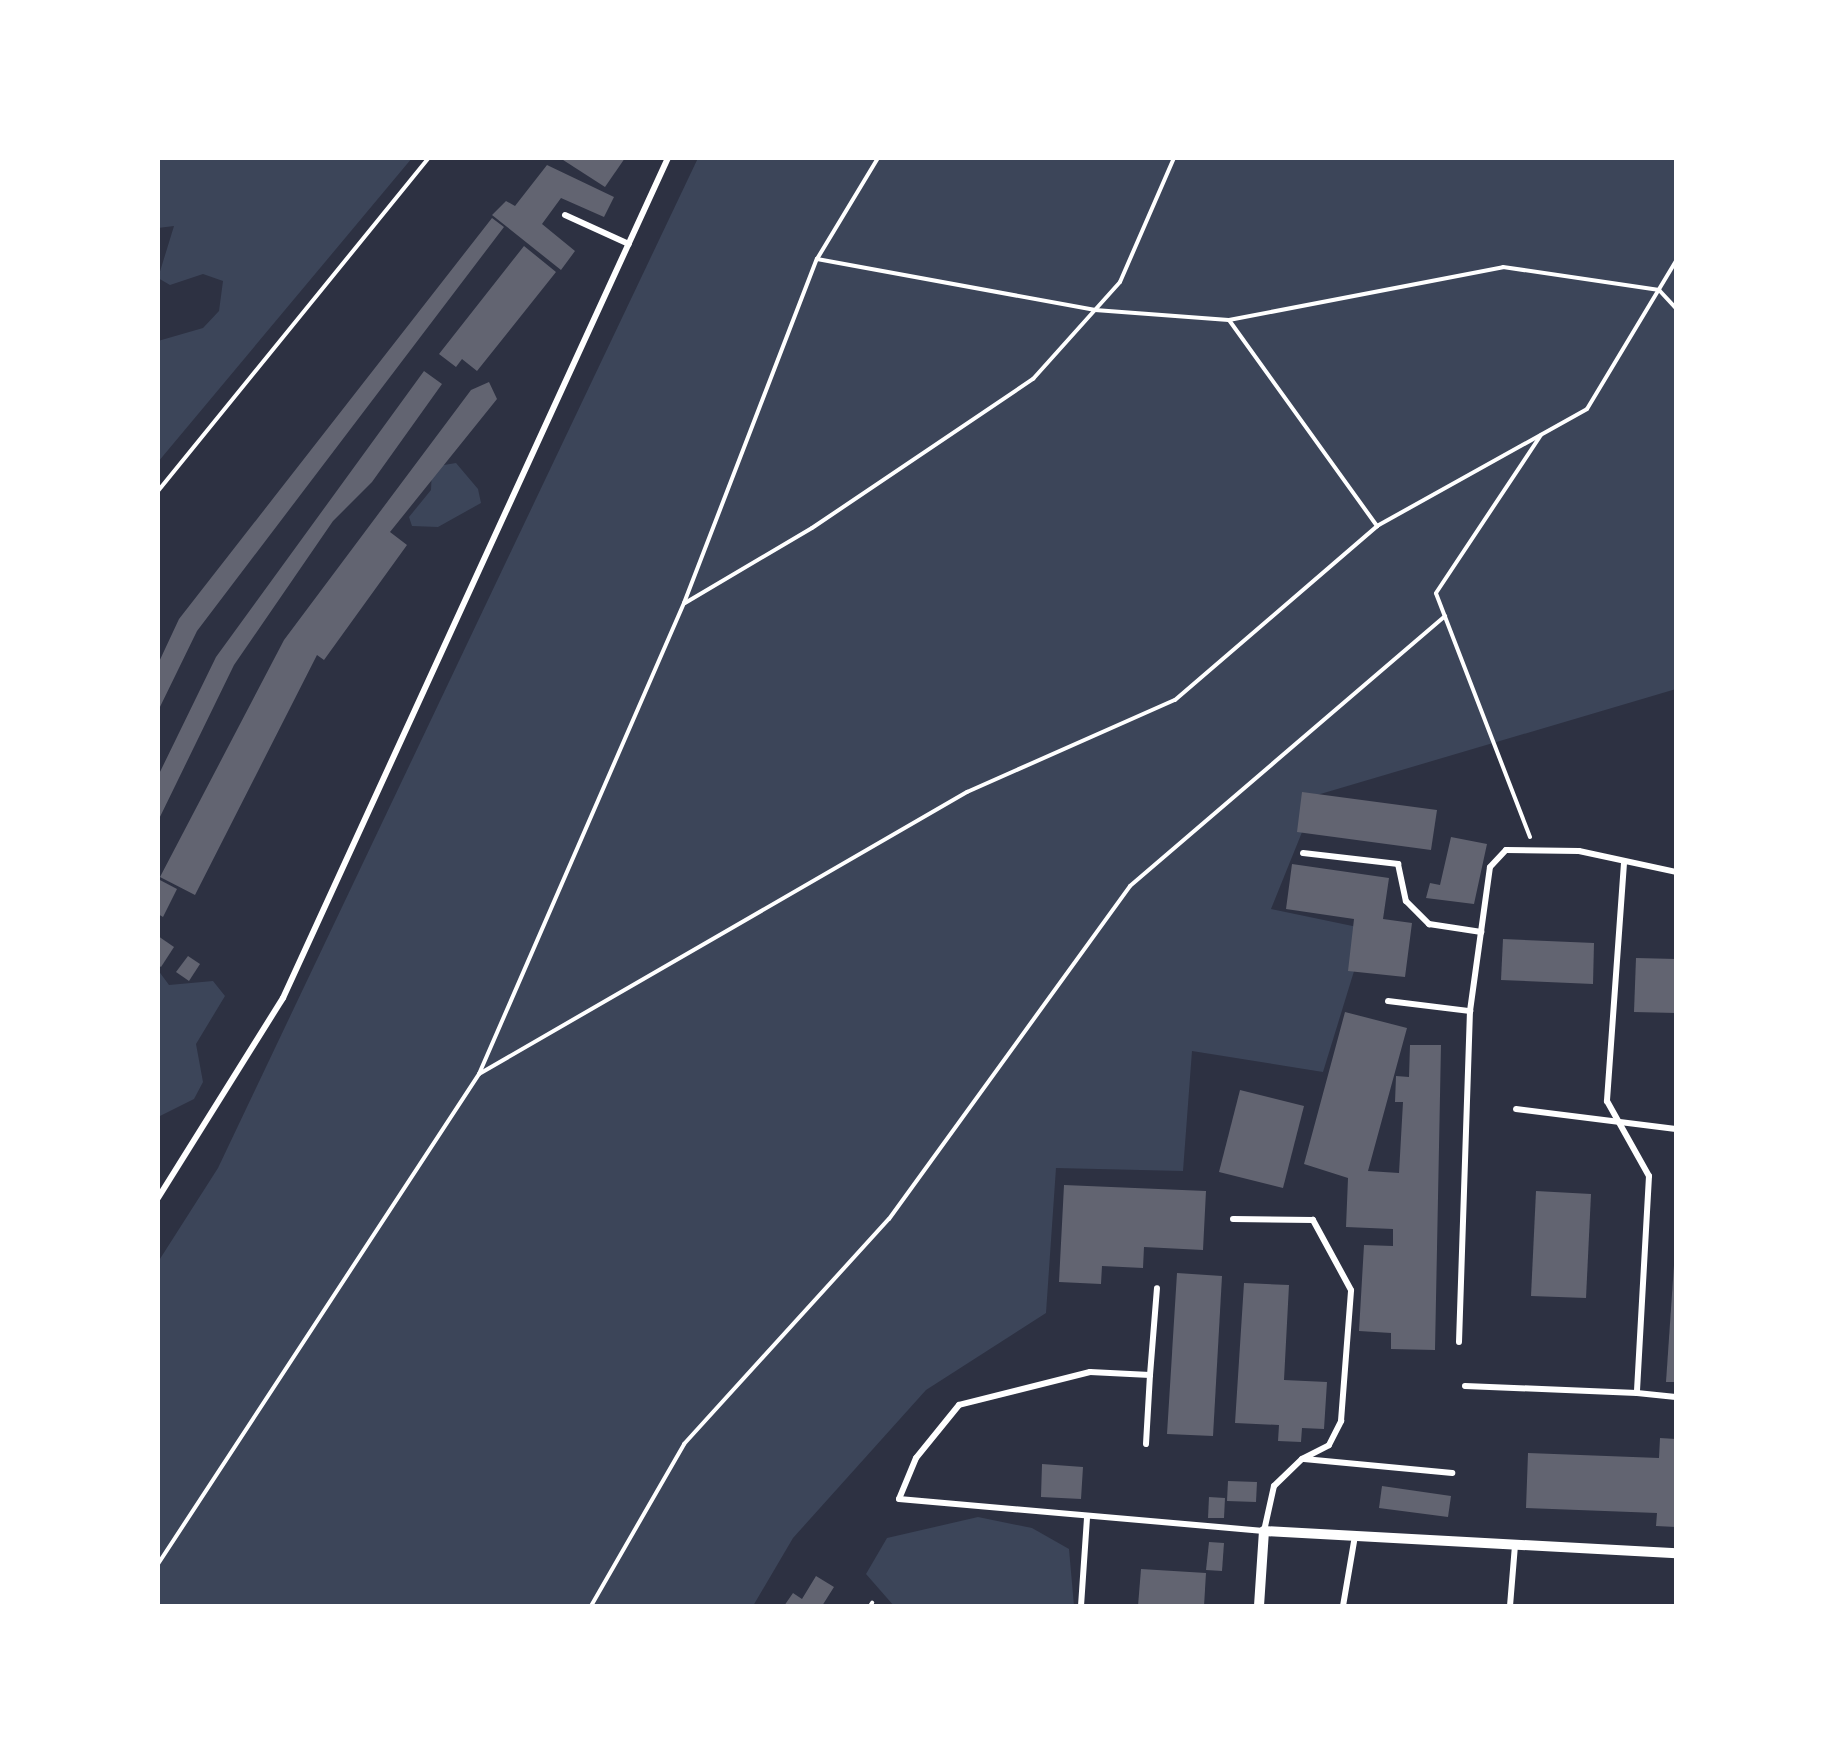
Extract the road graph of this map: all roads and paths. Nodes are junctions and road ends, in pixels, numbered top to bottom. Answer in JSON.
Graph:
{"nodes":[{"id":1,"x":429,"y":158,"type":"edge"},
{"id":2,"x":668,"y":158,"type":"edge"},
{"id":3,"x":878,"y":158,"type":"edge"},
{"id":4,"x":1174,"y":158,"type":"edge"},
{"id":5,"x":565,"y":215,"type":"dead end"},
{"id":6,"x":629,"y":244,"type":"junction"},
{"id":7,"x":816,"y":259,"type":"junction"},
{"id":8,"x":1676,"y":261,"type":"edge"},
{"id":9,"x":1660,"y":290,"type":"junction"},
{"id":10,"x":1676,"y":308,"type":"edge"},
{"id":11,"x":1095,"y":310,"type":"junction"},
{"id":12,"x":1229,"y":320,"type":"junction"},
{"id":13,"x":1542,"y":434,"type":"junction"},
{"id":14,"x":158,"y":491,"type":"edge"},
{"id":15,"x":1377,"y":526,"type":"junction"},
{"id":16,"x":684,"y":603,"type":"junction"},
{"id":17,"x":1445,"y":616,"type":"junction"},
{"id":18,"x":1536,"y":850,"type":"junction"},
{"id":19,"x":1303,"y":853,"type":"dead end"},
{"id":20,"x":1624,"y":864,"type":"junction"},
{"id":21,"x":1676,"y":872,"type":"edge"},
{"id":22,"x":1481,"y":932,"type":"junction"},
{"id":23,"x":1388,"y":1002,"type":"dead end"},
{"id":24,"x":1470,"y":1011,"type":"junction"},
{"id":25,"x":479,"y":1074,"type":"junction"},
{"id":26,"x":1516,"y":1110,"type":"dead end"},
{"id":27,"x":1626,"y":1127,"type":"junction"},
{"id":28,"x":1676,"y":1129,"type":"edge"},
{"id":29,"x":158,"y":1198,"type":"edge"},
{"id":30,"x":1233,"y":1218,"type":"dead end"},
{"id":31,"x":1157,"y":1288,"type":"dead end"},
{"id":32,"x":1459,"y":1342,"type":"dead end"},
{"id":33,"x":1150,"y":1375,"type":"junction"},
{"id":34,"x":1464,"y":1386,"type":"dead end"},
{"id":35,"x":1637,"y":1392,"type":"junction"},
{"id":36,"x":1676,"y":1396,"type":"edge"},
{"id":37,"x":1146,"y":1444,"type":"dead end"},
{"id":38,"x":1302,"y":1459,"type":"junction"},
{"id":39,"x":1452,"y":1473,"type":"dead end"},
{"id":40,"x":1087,"y":1518,"type":"junction"},
{"id":41,"x":1264,"y":1530,"type":"junction"},
{"id":42,"x":1355,"y":1534,"type":"junction"},
{"id":43,"x":1515,"y":1544,"type":"junction"},
{"id":44,"x":1676,"y":1553,"type":"edge"},
{"id":45,"x":158,"y":1564,"type":"edge"},
{"id":46,"x":591,"y":1606,"type":"edge"},
{"id":47,"x":1081,"y":1606,"type":"edge"},
{"id":48,"x":1258,"y":1606,"type":"edge"},
{"id":49,"x":1343,"y":1606,"type":"edge"},
{"id":50,"x":1510,"y":1606,"type":"edge"}],
"edges":[{"from":1,"to":14,"type":"path"},
{"from":2,"to":6,"type":"lane"},
{"from":3,"to":7,"type":"path"},
{"from":4,"to":11,"type":"path"},
{"from":5,"to":6,"type":"lane"},
{"from":6,"to":29,"type":"lane"},
{"from":7,"to":11,"type":"path"},
{"from":7,"to":16,"type":"path"},
{"from":8,"to":9,"type":"path"},
{"from":9,"to":10,"type":"path"},
{"from":9,"to":12,"type":"path"},
{"from":9,"to":13,"type":"path"},
{"from":11,"to":12,"type":"path"},
{"from":11,"to":16,"type":"path"},
{"from":12,"to":15,"type":"path"},
{"from":13,"to":15,"type":"path"},
{"from":13,"to":17,"type":"path"},
{"from":15,"to":25,"type":"path"},
{"from":16,"to":25,"type":"path"},
{"from":17,"to":18,"type":"path"},
{"from":17,"to":46,"type":"path"},
{"from":18,"to":20,"type":"lane"},
{"from":18,"to":22,"type":"lane"},
{"from":19,"to":22,"type":"lane"},
{"from":20,"to":21,"type":"lane"},
{"from":20,"to":27,"type":"lane"},
{"from":22,"to":24,"type":"lane"},
{"from":23,"to":24,"type":"lane"},
{"from":24,"to":32,"type":"lane"},
{"from":25,"to":45,"type":"path"},
{"from":26,"to":27,"type":"lane"},
{"from":27,"to":28,"type":"lane"},
{"from":27,"to":35,"type":"lane"},
{"from":30,"to":38,"type":"lane"},
{"from":31,"to":33,"type":"lane"},
{"from":33,"to":37,"type":"lane"},
{"from":33,"to":40,"type":"lane"},
{"from":34,"to":35,"type":"lane"},
{"from":35,"to":36,"type":"lane"},
{"from":38,"to":39,"type":"lane"},
{"from":38,"to":41,"type":"lane"},
{"from":40,"to":41,"type":"lane"},
{"from":40,"to":47,"type":"lane"},
{"from":41,"to":42,"type":"street"},
{"from":41,"to":48,"type":"street"},
{"from":42,"to":43,"type":"street"},
{"from":42,"to":49,"type":"lane"},
{"from":43,"to":44,"type":"street"},
{"from":43,"to":50,"type":"lane"}]}
